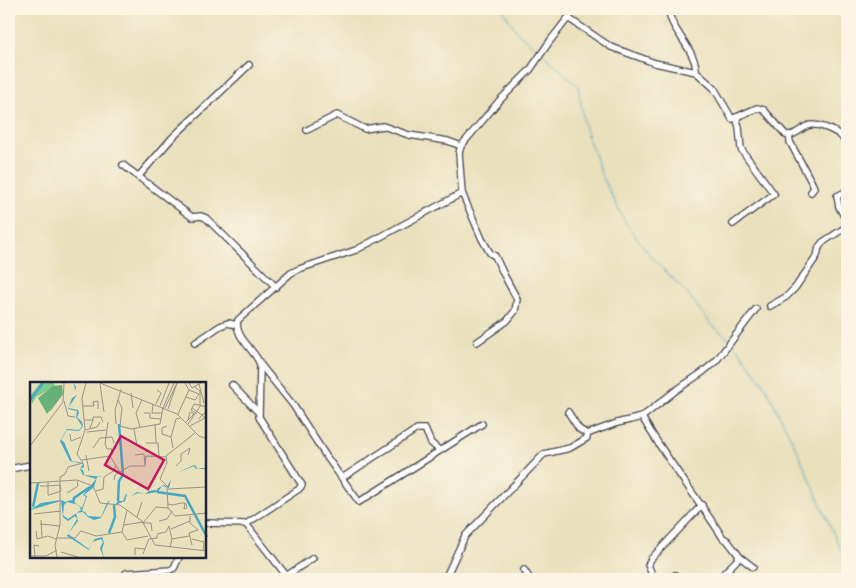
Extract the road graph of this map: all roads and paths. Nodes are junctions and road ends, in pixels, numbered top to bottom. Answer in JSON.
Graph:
{"nodes":[{"id":1,"x":575,"y":9,"type":"edge"},
{"id":2,"x":669,"y":9,"type":"edge"},
{"id":3,"x":568,"y":18,"type":"junction"},
{"id":4,"x":249,"y":65,"type":"dead end"},
{"id":5,"x":696,"y":72,"type":"junction"},
{"id":6,"x":736,"y":117,"type":"junction"},
{"id":7,"x":307,"y":130,"type":"dead end"},
{"id":8,"x":789,"y":136,"type":"junction"},
{"id":9,"x":461,"y":146,"type":"junction"},
{"id":10,"x":847,"y":146,"type":"edge"},
{"id":11,"x":123,"y":165,"type":"dead end"},
{"id":12,"x":138,"y":177,"type":"junction"},
{"id":13,"x":847,"y":191,"type":"edge"},
{"id":14,"x":811,"y":192,"type":"dead end"},
{"id":15,"x":462,"y":193,"type":"junction"},
{"id":16,"x":733,"y":224,"type":"dead end"},
{"id":17,"x":847,"y":230,"type":"edge"},
{"id":18,"x":276,"y":287,"type":"junction"},
{"id":19,"x":770,"y":306,"type":"dead end"},
{"id":20,"x":756,"y":309,"type":"dead end"},
{"id":21,"x":237,"y":325,"type":"junction"},
{"id":22,"x":477,"y":342,"type":"dead end"},
{"id":23,"x":195,"y":343,"type":"dead end"},
{"id":24,"x":260,"y":364,"type":"junction"},
{"id":25,"x":232,"y":385,"type":"dead end"},
{"id":26,"x":258,"y":412,"type":"junction"},
{"id":27,"x":568,"y":412,"type":"dead end"},
{"id":28,"x":642,"y":417,"type":"junction"},
{"id":29,"x":482,"y":424,"type":"dead end"},
{"id":30,"x":587,"y":434,"type":"junction"},
{"id":31,"x":438,"y":449,"type":"dead end"},
{"id":32,"x":30,"y":465,"type":"edge"},
{"id":33,"x":9,"y":469,"type":"edge"},
{"id":34,"x":342,"y":478,"type":"junction"},
{"id":35,"x":702,"y":505,"type":"junction"},
{"id":36,"x":206,"y":523,"type":"edge"},
{"id":37,"x":246,"y":524,"type":"junction"},
{"id":38,"x":740,"y":557,"type":"junction"},
{"id":39,"x":179,"y":558,"type":"edge"},
{"id":40,"x":314,"y":558,"type":"dead end"},
{"id":41,"x":753,"y":567,"type":"dead end"},
{"id":42,"x":524,"y":570,"type":"dead end"},
{"id":43,"x":288,"y":578,"type":"edge"},
{"id":44,"x":123,"y":579,"type":"edge"},
{"id":45,"x":445,"y":579,"type":"edge"},
{"id":46,"x":530,"y":579,"type":"edge"},
{"id":47,"x":654,"y":579,"type":"edge"},
{"id":48,"x":670,"y":579,"type":"edge"},
{"id":49,"x":677,"y":579,"type":"edge"},
{"id":50,"x":718,"y":579,"type":"edge"}],
"edges":[{"from":1,"to":3,"type":"street"},
{"from":2,"to":5,"type":"street"},
{"from":3,"to":5,"type":"street"},
{"from":3,"to":9,"type":"street"},
{"from":4,"to":12,"type":"street"},
{"from":5,"to":6,"type":"street"},
{"from":6,"to":8,"type":"street"},
{"from":6,"to":16,"type":"street"},
{"from":7,"to":9,"type":"street"},
{"from":8,"to":10,"type":"street"},
{"from":8,"to":14,"type":"street"},
{"from":9,"to":15,"type":"street"},
{"from":11,"to":12,"type":"street"},
{"from":12,"to":18,"type":"street"},
{"from":13,"to":17,"type":"street"},
{"from":15,"to":18,"type":"street"},
{"from":15,"to":22,"type":"street"},
{"from":17,"to":19,"type":"street"},
{"from":18,"to":21,"type":"street"},
{"from":20,"to":28,"type":"street"},
{"from":21,"to":23,"type":"street"},
{"from":21,"to":24,"type":"street"},
{"from":24,"to":26,"type":"street"},
{"from":24,"to":34,"type":"street"},
{"from":25,"to":26,"type":"street"},
{"from":26,"to":37,"type":"street"},
{"from":27,"to":30,"type":"street"},
{"from":28,"to":30,"type":"street"},
{"from":28,"to":35,"type":"street"},
{"from":29,"to":34,"type":"street"},
{"from":30,"to":45,"type":"street"},
{"from":31,"to":34,"type":"street"},
{"from":32,"to":33,"type":"street"},
{"from":35,"to":38,"type":"street"},
{"from":35,"to":47,"type":"street"},
{"from":36,"to":37,"type":"street"},
{"from":37,"to":43,"type":"street"},
{"from":38,"to":41,"type":"street"},
{"from":38,"to":50,"type":"street"},
{"from":39,"to":44,"type":"street"},
{"from":40,"to":43,"type":"street"},
{"from":42,"to":46,"type":"street"},
{"from":48,"to":49,"type":"street"}]}
